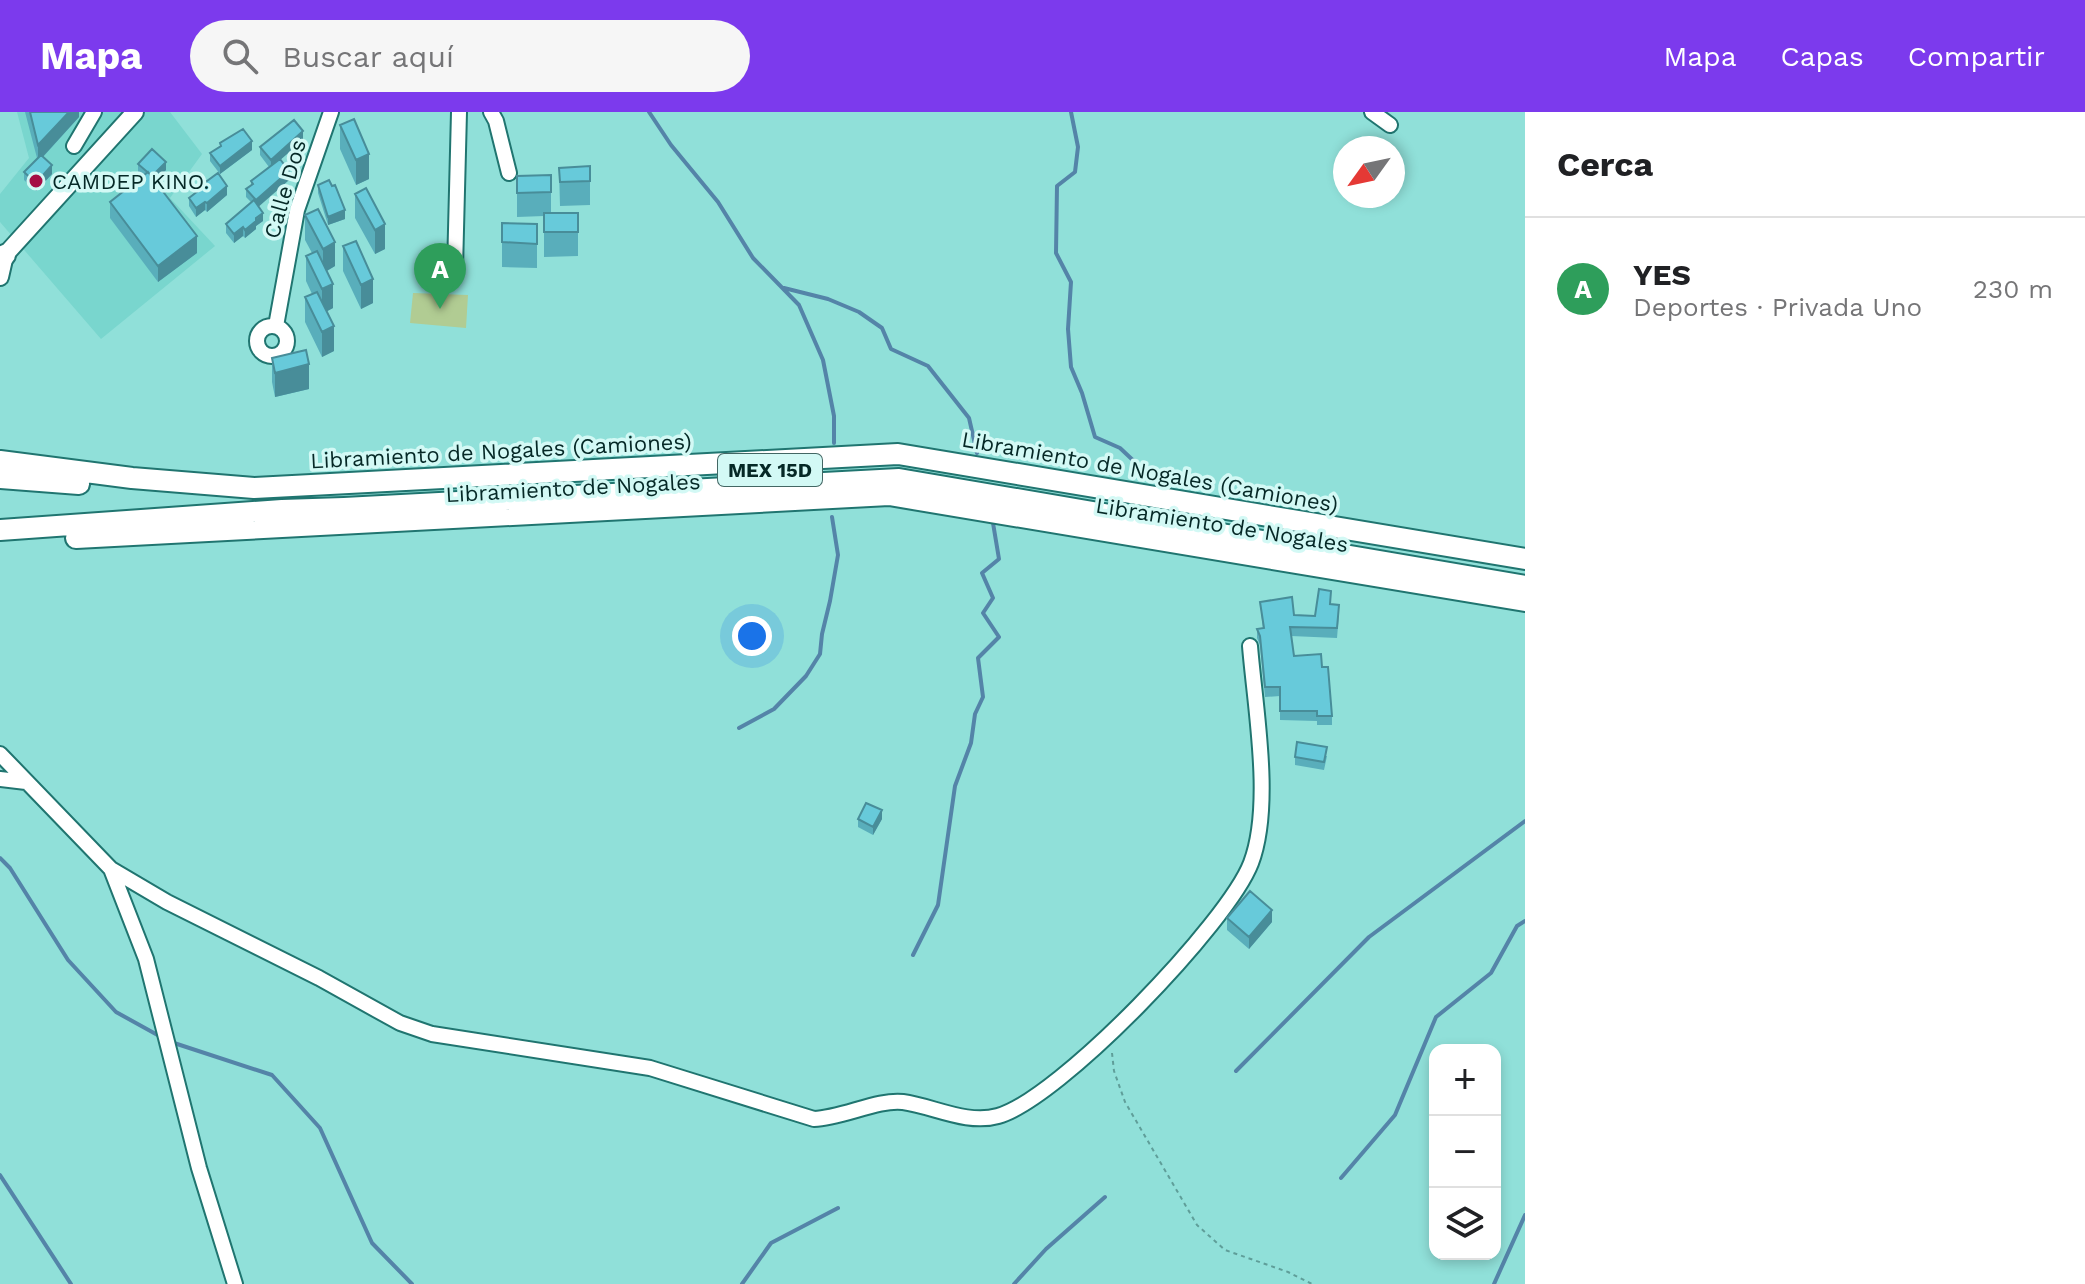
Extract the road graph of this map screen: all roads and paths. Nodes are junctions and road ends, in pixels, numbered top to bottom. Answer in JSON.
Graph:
{"nodes":[{"id":1,"x":94,"y":112,"type":"edge"},
{"id":2,"x":152,"y":112,"type":"edge"},
{"id":3,"x":331,"y":112,"type":"edge"},
{"id":4,"x":459,"y":112,"type":"edge"},
{"id":5,"x":491,"y":112,"type":"edge"},
{"id":6,"x":1372,"y":112,"type":"edge"},
{"id":7,"x":134,"y":114,"type":"edge"},
{"id":8,"x":1390,"y":125,"type":"dead end"},
{"id":9,"x":74,"y":146,"type":"dead end"},
{"id":10,"x":509,"y":173,"type":"dead end"},
{"id":11,"x":3,"y":257,"type":"edge"},
{"id":12,"x":455,"y":269,"type":"dead end"},
{"id":13,"x":0,"y":277,"type":"edge"},
{"id":14,"x":276,"y":326,"type":"dead end"},
{"id":15,"x":5,"y":470,"type":"edge"},
{"id":16,"x":0,"y":530,"type":"edge"},
{"id":17,"x":0,"y":543,"type":"edge"},
{"id":18,"x":1525,"y":559,"type":"edge"},
{"id":19,"x":1525,"y":571,"type":"edge"},
{"id":20,"x":1525,"y":586,"type":"edge"},
{"id":21,"x":1525,"y":601,"type":"edge"},
{"id":22,"x":1250,"y":646,"type":"dead end"},
{"id":23,"x":0,"y":754,"type":"edge"},
{"id":24,"x":0,"y":779,"type":"edge"},
{"id":25,"x":26,"y":782,"type":"junction"},
{"id":26,"x":111,"y":869,"type":"junction"},
{"id":27,"x":1109,"y":1032,"type":"junction"},
{"id":28,"x":235,"y":1284,"type":"edge"},
{"id":29,"x":1312,"y":1284,"type":"edge"}],
"edges":[{"from":1,"to":9,"type":"street"},
{"from":2,"to":7,"type":"main road"},
{"from":3,"to":14,"type":"street","name":"Calle Dos"},
{"from":4,"to":12,"type":"street"},
{"from":5,"to":10,"type":"street"},
{"from":6,"to":8,"type":"street"},
{"from":7,"to":11,"type":"main road"},
{"from":11,"to":13,"type":"main road"},
{"from":15,"to":18,"type":"highway","name":"Libramiento de Nogales (Camiones)","number":"MEX 15D"},
{"from":15,"to":19,"type":"highway","number":"MEX 15D"},
{"from":16,"to":20,"type":"highway","name":"Libramiento de Nogales","number":"MEX 15D"},
{"from":17,"to":21,"type":"highway","name":"Libramiento de Nogales","number":"MEX 15D"},
{"from":22,"to":27,"type":"street"},
{"from":23,"to":25,"type":"street"},
{"from":24,"to":25,"type":"street"},
{"from":25,"to":26,"type":"street"},
{"from":26,"to":27,"type":"street"},
{"from":26,"to":28,"type":"street"},
{"from":27,"to":29,"type":"path"}]}
